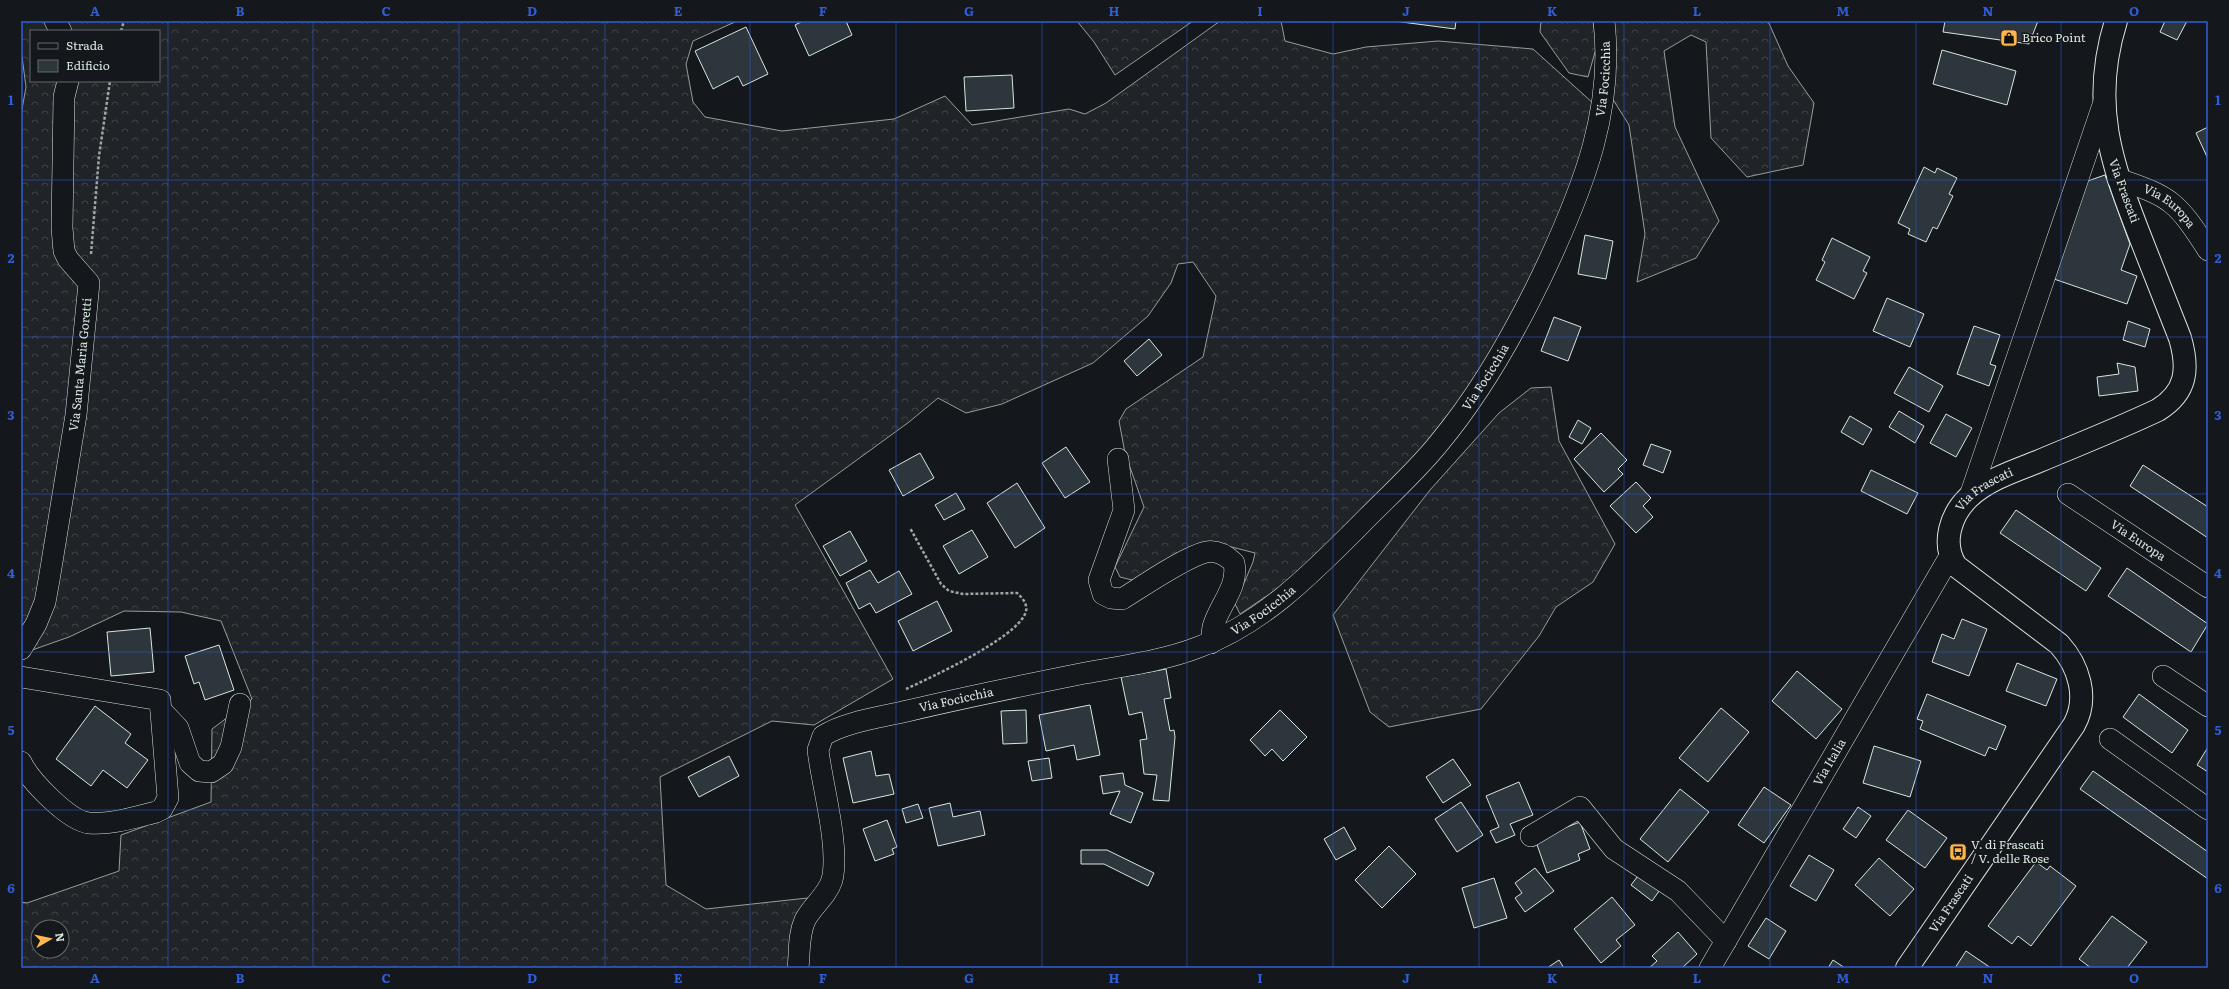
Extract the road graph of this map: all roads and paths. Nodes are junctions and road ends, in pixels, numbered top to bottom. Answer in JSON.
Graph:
{"nodes":[{"id":1,"x":55,"y":21,"type":"edge"},
{"id":2,"x":1604,"y":21,"type":"edge"},
{"id":3,"x":2116,"y":21,"type":"edge"},
{"id":4,"x":60,"y":30,"type":"edge"},
{"id":5,"x":68,"y":82,"type":"edge"},
{"id":6,"x":110,"y":82,"type":"edge"},
{"id":7,"x":2104,"y":102,"type":"junction"},
{"id":8,"x":2118,"y":179,"type":"junction"},
{"id":9,"x":2208,"y":250,"type":"edge"},
{"id":10,"x":89,"y":283,"type":"junction"},
{"id":11,"x":1118,"y":459,"type":"dead end"},
{"id":12,"x":2068,"y":494,"type":"dead end"},
{"id":13,"x":1970,"y":496,"type":"junction"},
{"id":14,"x":910,"y":528,"type":"dead end"},
{"id":15,"x":1950,"y":556,"type":"junction"},
{"id":16,"x":2208,"y":587,"type":"edge"},
{"id":17,"x":1211,"y":643,"type":"junction"},
{"id":18,"x":22,"y":646,"type":"edge"},
{"id":19,"x":2162,"y":676,"type":"dead end"},
{"id":20,"x":21,"y":677,"type":"edge"},
{"id":21,"x":899,"y":693,"type":"dead end"},
{"id":22,"x":240,"y":704,"type":"dead end"},
{"id":23,"x":2208,"y":706,"type":"edge"},
{"id":24,"x":161,"y":710,"type":"junction"},
{"id":25,"x":2110,"y":739,"type":"dead end"},
{"id":26,"x":21,"y":762,"type":"edge"},
{"id":27,"x":2208,"y":809,"type":"edge"},
{"id":28,"x":1531,"y":836,"type":"dead end"},
{"id":29,"x":1726,"y":940,"type":"junction"},
{"id":30,"x":798,"y":968,"type":"edge"},
{"id":31,"x":1710,"y":968,"type":"edge"},
{"id":32,"x":1907,"y":968,"type":"edge"}],
"edges":[{"from":1,"to":4,"type":"street"},
{"from":2,"to":17,"type":"street","name":"Via Focicchia"},
{"from":3,"to":7,"type":"main road","name":"Via Frascati"},
{"from":5,"to":10,"type":"street","name":"Via Santa Maria Goretti"},
{"from":6,"to":10,"type":"path"},
{"from":7,"to":8,"type":"main road","name":"Via Frascati"},
{"from":7,"to":13,"type":"street"},
{"from":8,"to":9,"type":"street","name":"Via Europa"},
{"from":8,"to":13,"type":"main road","name":"Via Frascati"},
{"from":10,"to":18,"type":"street","name":"Via Santa Maria Goretti"},
{"from":11,"to":17,"type":"street"},
{"from":12,"to":16,"type":"street","name":"Via Europa"},
{"from":13,"to":15,"type":"main road","name":"Via Frascati"},
{"from":14,"to":21,"type":"path"},
{"from":15,"to":29,"type":"street","name":"Via Italia"},
{"from":15,"to":32,"type":"main road","name":"Via Frascati"},
{"from":17,"to":30,"type":"street","name":"Via Focicchia"},
{"from":19,"to":23,"type":"street"},
{"from":20,"to":24,"type":"street"},
{"from":22,"to":24,"type":"street"},
{"from":24,"to":26,"type":"street"},
{"from":25,"to":27,"type":"street"},
{"from":28,"to":29,"type":"street"},
{"from":29,"to":31,"type":"street","name":"Via Italia"}]}
